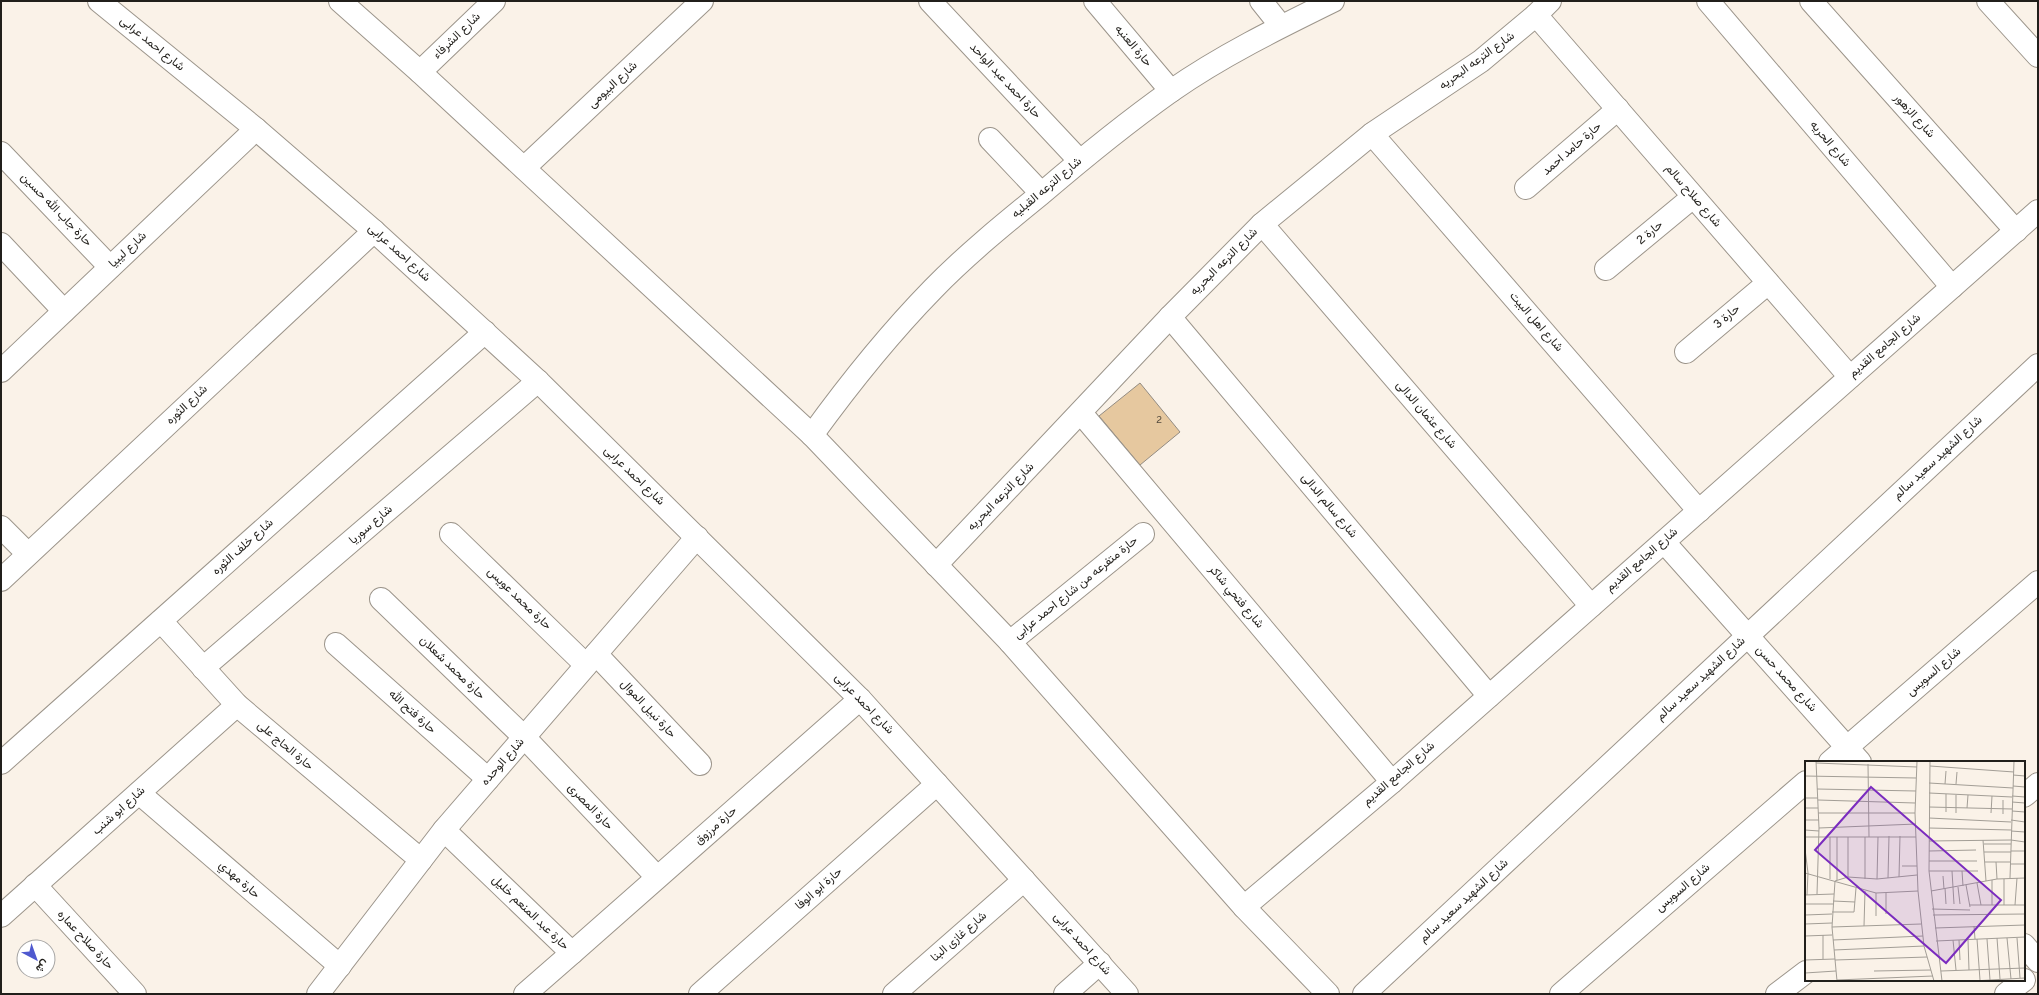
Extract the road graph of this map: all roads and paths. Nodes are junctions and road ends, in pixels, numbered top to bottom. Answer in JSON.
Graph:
{"nodes":[{"id":1,"x":99,"y":1,"type":"edge"},
{"id":2,"x":340,"y":1,"type":"edge"},
{"id":3,"x":494,"y":1,"type":"edge"},
{"id":4,"x":702,"y":1,"type":"edge"},
{"id":5,"x":930,"y":1,"type":"edge"},
{"id":6,"x":1095,"y":1,"type":"edge"},
{"id":7,"x":1261,"y":1,"type":"edge"},
{"id":8,"x":1333,"y":1,"type":"edge"},
{"id":9,"x":1708,"y":1,"type":"edge"},
{"id":10,"x":1812,"y":1,"type":"edge"},
{"id":11,"x":1988,"y":1,"type":"edge"},
{"id":12,"x":1543,"y":8,"type":"edge"},
{"id":13,"x":1281,"y":26,"type":"junction"},
{"id":14,"x":2038,"y":56,"type":"edge"},
{"id":15,"x":420,"y":72,"type":"junction"},
{"id":16,"x":1171,"y":91,"type":"junction"},
{"id":17,"x":1618,"y":109,"type":"junction"},
{"id":18,"x":256,"y":129,"type":"junction"},
{"id":19,"x":1372,"y":134,"type":"junction"},
{"id":20,"x":990,"y":139,"type":"dead end"},
{"id":21,"x":1,"y":153,"type":"edge"},
{"id":22,"x":1079,"y":160,"type":"junction"},
{"id":23,"x":524,"y":168,"type":"junction"},
{"id":24,"x":1526,"y":188,"type":"dead end"},
{"id":25,"x":1041,"y":193,"type":"junction"},
{"id":26,"x":1694,"y":197,"type":"junction"},
{"id":27,"x":2038,"y":211,"type":"edge"},
{"id":28,"x":1262,"y":224,"type":"junction"},
{"id":29,"x":374,"y":231,"type":"junction"},
{"id":30,"x":2016,"y":231,"type":"junction"},
{"id":31,"x":1,"y":244,"type":"edge"},
{"id":32,"x":110,"y":267,"type":"junction"},
{"id":33,"x":1606,"y":269,"type":"dead end"},
{"id":34,"x":1768,"y":283,"type":"junction"},
{"id":35,"x":1952,"y":287,"type":"junction"},
{"id":36,"x":64,"y":311,"type":"junction"},
{"id":37,"x":1170,"y":317,"type":"junction"},
{"id":38,"x":485,"y":332,"type":"junction"},
{"id":39,"x":1686,"y":352,"type":"dead end"},
{"id":40,"x":2038,"y":365,"type":"edge"},
{"id":41,"x":1,"y":371,"type":"edge"},
{"id":42,"x":1850,"y":377,"type":"junction"},
{"id":43,"x":538,"y":381,"type":"junction"},
{"id":44,"x":1081,"y":413,"type":"junction"},
{"id":45,"x":812,"y":435,"type":"junction"},
{"id":46,"x":1699,"y":511,"type":"junction"},
{"id":47,"x":1,"y":527,"type":"edge"},
{"id":48,"x":451,"y":534,"type":"dead end"},
{"id":49,"x":1143,"y":534,"type":"dead end"},
{"id":50,"x":697,"y":537,"type":"junction"},
{"id":51,"x":1664,"y":542,"type":"junction"},
{"id":52,"x":28,"y":554,"type":"junction"},
{"id":53,"x":936,"y":565,"type":"junction"},
{"id":54,"x":1,"y":580,"type":"edge"},
{"id":55,"x":2038,"y":582,"type":"edge"},
{"id":56,"x":380,"y":599,"type":"dead end"},
{"id":57,"x":1590,"y":606,"type":"junction"},
{"id":58,"x":160,"y":621,"type":"junction"},
{"id":59,"x":1748,"y":636,"type":"junction"},
{"id":60,"x":1010,"y":642,"type":"junction"},
{"id":61,"x":336,"y":644,"type":"dead end"},
{"id":62,"x":591,"y":660,"type":"junction"},
{"id":63,"x":203,"y":668,"type":"junction"},
{"id":64,"x":1489,"y":696,"type":"junction"},
{"id":65,"x":860,"y":699,"type":"junction"},
{"id":66,"x":237,"y":705,"type":"junction"},
{"id":67,"x":524,"y":737,"type":"junction"},
{"id":68,"x":1854,"y":754,"type":"edge"},
{"id":69,"x":1833,"y":761,"type":"edge"},
{"id":70,"x":1,"y":763,"type":"edge"},
{"id":71,"x":700,"y":764,"type":"dead end"},
{"id":72,"x":488,"y":779,"type":"junction"},
{"id":73,"x":1392,"y":782,"type":"junction"},
{"id":74,"x":1805,"y":783,"type":"edge"},
{"id":75,"x":937,"y":784,"type":"junction"},
{"id":76,"x":2038,"y":784,"type":"edge"},
{"id":77,"x":139,"y":793,"type":"junction"},
{"id":78,"x":2025,"y":795,"type":"edge"},
{"id":79,"x":444,"y":830,"type":"junction"},
{"id":80,"x":421,"y":860,"type":"junction"},
{"id":81,"x":657,"y":877,"type":"junction"},
{"id":82,"x":1024,"y":880,"type":"junction"},
{"id":83,"x":35,"y":885,"type":"junction"},
{"id":84,"x":1244,"y":907,"type":"junction"},
{"id":85,"x":1,"y":916,"type":"edge"},
{"id":86,"x":2025,"y":946,"type":"edge"},
{"id":87,"x":572,"y":953,"type":"junction"},
{"id":88,"x":2038,"y":961,"type":"edge"},
{"id":89,"x":1100,"y":963,"type":"junction"},
{"id":90,"x":340,"y":966,"type":"junction"},
{"id":91,"x":2038,"y":969,"type":"edge"},
{"id":92,"x":1805,"y":973,"type":"edge"},
{"id":93,"x":2025,"y":979,"type":"edge"},
{"id":94,"x":2023,"y":981,"type":"edge"},
{"id":95,"x":135,"y":994,"type":"edge"},
{"id":96,"x":318,"y":994,"type":"edge"},
{"id":97,"x":525,"y":994,"type":"edge"},
{"id":98,"x":700,"y":994,"type":"edge"},
{"id":99,"x":894,"y":994,"type":"edge"},
{"id":100,"x":1065,"y":994,"type":"edge"},
{"id":101,"x":1127,"y":994,"type":"edge"},
{"id":102,"x":1328,"y":994,"type":"edge"},
{"id":103,"x":1364,"y":994,"type":"edge"},
{"id":104,"x":1561,"y":994,"type":"edge"},
{"id":105,"x":1777,"y":994,"type":"edge"},
{"id":106,"x":2006,"y":994,"type":"edge"}],
"edges":[{"from":1,"to":18,"type":"street","name":"شارع احمد عرابى"},
{"from":2,"to":15,"type":"street"},
{"from":3,"to":15,"type":"street","name":"شارع الشرفاء"},
{"from":4,"to":23,"type":"street","name":"شارع البيومى"},
{"from":5,"to":22,"type":"street","name":"حارة احمد عبد الواحد"},
{"from":6,"to":16,"type":"street","name":"حارة العنبه"},
{"from":7,"to":13,"type":"street"},
{"from":8,"to":13,"type":"street","name":"شارع الترعه القبليه"},
{"from":9,"to":35,"type":"street","name":"شارع الحريه"},
{"from":10,"to":30,"type":"street","name":"شارع الزهور"},
{"from":11,"to":14,"type":"street"},
{"from":12,"to":17,"type":"street","name":"شارع صلاح سالم"},
{"from":12,"to":19,"type":"street","name":"شارع الترعه البحريه"},
{"from":13,"to":16,"type":"street","name":"شارع الترعه القبليه"},
{"from":15,"to":23,"type":"street"},
{"from":16,"to":22,"type":"street","name":"شارع الترعه القبليه"},
{"from":17,"to":24,"type":"street","name":"حارة حامد احمد"},
{"from":17,"to":26,"type":"street","name":"شارع صلاح سالم"},
{"from":18,"to":29,"type":"street","name":"شارع احمد عرابى"},
{"from":18,"to":32,"type":"street","name":"شارع ليبيا"},
{"from":19,"to":28,"type":"street","name":"شارع الترعه البحريه"},
{"from":19,"to":46,"type":"street","name":"شارع اهل البيت"},
{"from":20,"to":25,"type":"street"},
{"from":21,"to":32,"type":"street","name":"حارة جاب الله حسين"},
{"from":22,"to":25,"type":"street","name":"شارع الترعه القبليه"},
{"from":23,"to":45,"type":"street"},
{"from":25,"to":45,"type":"street","name":"شارع الترعه القبليه"},
{"from":26,"to":33,"type":"street","name":"حارة 2"},
{"from":26,"to":34,"type":"street","name":"شارع صلاح سالم"},
{"from":27,"to":30,"type":"street","name":"شارع الجامع القديم"},
{"from":28,"to":37,"type":"street","name":"شارع الترعه البحريه"},
{"from":28,"to":57,"type":"street","name":"شارع عثمان الدالى"},
{"from":29,"to":38,"type":"street","name":"شارع احمد عرابى"},
{"from":29,"to":52,"type":"street","name":"شارع الثوره"},
{"from":30,"to":35,"type":"street","name":"شارع الجامع القديم"},
{"from":31,"to":36,"type":"street"},
{"from":32,"to":36,"type":"street","name":"شارع ليبيا"},
{"from":34,"to":39,"type":"street","name":"حارة 3"},
{"from":34,"to":42,"type":"street","name":"شارع صلاح سالم"},
{"from":35,"to":42,"type":"street","name":"شارع الجامع القديم"},
{"from":36,"to":41,"type":"street","name":"شارع ليبيا"},
{"from":37,"to":44,"type":"street","name":"شارع الترعه البحريه"},
{"from":37,"to":64,"type":"street","name":"شارع سالم الدالى"},
{"from":38,"to":43,"type":"street","name":"شارع احمد عرابى"},
{"from":38,"to":58,"type":"street","name":"شارع خلف الثوره"},
{"from":40,"to":59,"type":"street","name":"شارع الشهيد سعيد سالم"},
{"from":42,"to":46,"type":"street","name":"شارع الجامع القديم"},
{"from":43,"to":50,"type":"street","name":"شارع احمد عرابى"},
{"from":43,"to":63,"type":"street","name":"شارع سوريا"},
{"from":44,"to":53,"type":"street","name":"شارع الترعه البحريه"},
{"from":44,"to":73,"type":"street","name":"شارع فتحي شاكر"},
{"from":45,"to":53,"type":"street"},
{"from":46,"to":51,"type":"street","name":"شارع الجامع القديم"},
{"from":47,"to":52,"type":"street"},
{"from":48,"to":62,"type":"street","name":"حارة محمد عويس"},
{"from":49,"to":60,"type":"street","name":"حارة متفرعه من شارع احمد عرابى"},
{"from":50,"to":62,"type":"street","name":"شارع الوحده"},
{"from":50,"to":65,"type":"street","name":"شارع احمد عرابى"},
{"from":51,"to":57,"type":"street","name":"شارع الجامع القديم"},
{"from":51,"to":59,"type":"street","name":"شارع محمد حسن"},
{"from":52,"to":54,"type":"street","name":"شارع الثوره"},
{"from":53,"to":60,"type":"street"},
{"from":55,"to":68,"type":"street","name":"شارع السويس"},
{"from":56,"to":67,"type":"street","name":"حارة محمد شعلان"},
{"from":57,"to":64,"type":"street","name":"شارع الجامع القديم"},
{"from":58,"to":63,"type":"street","name":"حارة الحاج على"},
{"from":58,"to":70,"type":"street","name":"شارع خلف الثوره"},
{"from":59,"to":68,"type":"street","name":"شارع محمد حسن"},
{"from":59,"to":103,"type":"street","name":"شارع الشهيد سعيد سالم"},
{"from":60,"to":84,"type":"street"},
{"from":61,"to":72,"type":"street","name":"حارة فتح الله"},
{"from":62,"to":67,"type":"street","name":"شارع الوحده"},
{"from":62,"to":71,"type":"street","name":"حارة نبيل الموال"},
{"from":63,"to":66,"type":"street","name":"حارة الحاج على"},
{"from":64,"to":73,"type":"street","name":"شارع الجامع القديم"},
{"from":65,"to":75,"type":"street","name":"شارع احمد عرابى"},
{"from":65,"to":81,"type":"street","name":"حارة مرزوق"},
{"from":66,"to":77,"type":"street","name":"شارع ابو شنب"},
{"from":66,"to":80,"type":"street","name":"حارة الحاج على"},
{"from":67,"to":72,"type":"street","name":"شارع الوحده"},
{"from":67,"to":81,"type":"street","name":"حارة المصرى"},
{"from":68,"to":69,"type":"street","name":"شارع السويس"},
{"from":72,"to":79,"type":"street","name":"شارع الوحده"},
{"from":73,"to":84,"type":"street","name":"شارع الجامع القديم"},
{"from":74,"to":104,"type":"street","name":"شارع السويس"},
{"from":75,"to":82,"type":"street","name":"شارع احمد عرابى"},
{"from":75,"to":98,"type":"street","name":"حارة ابو الوفا"},
{"from":76,"to":78,"type":"street"},
{"from":77,"to":83,"type":"street","name":"شارع ابو شنب"},
{"from":77,"to":90,"type":"street","name":"حارة مهدي"},
{"from":79,"to":80,"type":"street","name":"شارع الوحده"},
{"from":79,"to":87,"type":"street","name":"حارة عبد المنعم خليل"},
{"from":80,"to":90,"type":"street","name":"شارع الوحده"},
{"from":81,"to":87,"type":"street","name":"حارة مرزوق"},
{"from":82,"to":89,"type":"street","name":"شارع احمد عرابى"},
{"from":82,"to":99,"type":"street","name":"شارع غازى البنا"},
{"from":83,"to":85,"type":"street","name":"شارع ابو شنب"},
{"from":83,"to":95,"type":"street","name":"حارة صلاح عماره"},
{"from":84,"to":102,"type":"street"},
{"from":86,"to":88,"type":"street"},
{"from":87,"to":97,"type":"street","name":"حارة عبد المنعم خليل"},
{"from":89,"to":100,"type":"street"},
{"from":89,"to":101,"type":"street","name":"شارع احمد عرابى"},
{"from":90,"to":96,"type":"street","name":"شارع الوحده"},
{"from":91,"to":93,"type":"street"},
{"from":92,"to":105,"type":"street"},
{"from":94,"to":106,"type":"street"}]}
